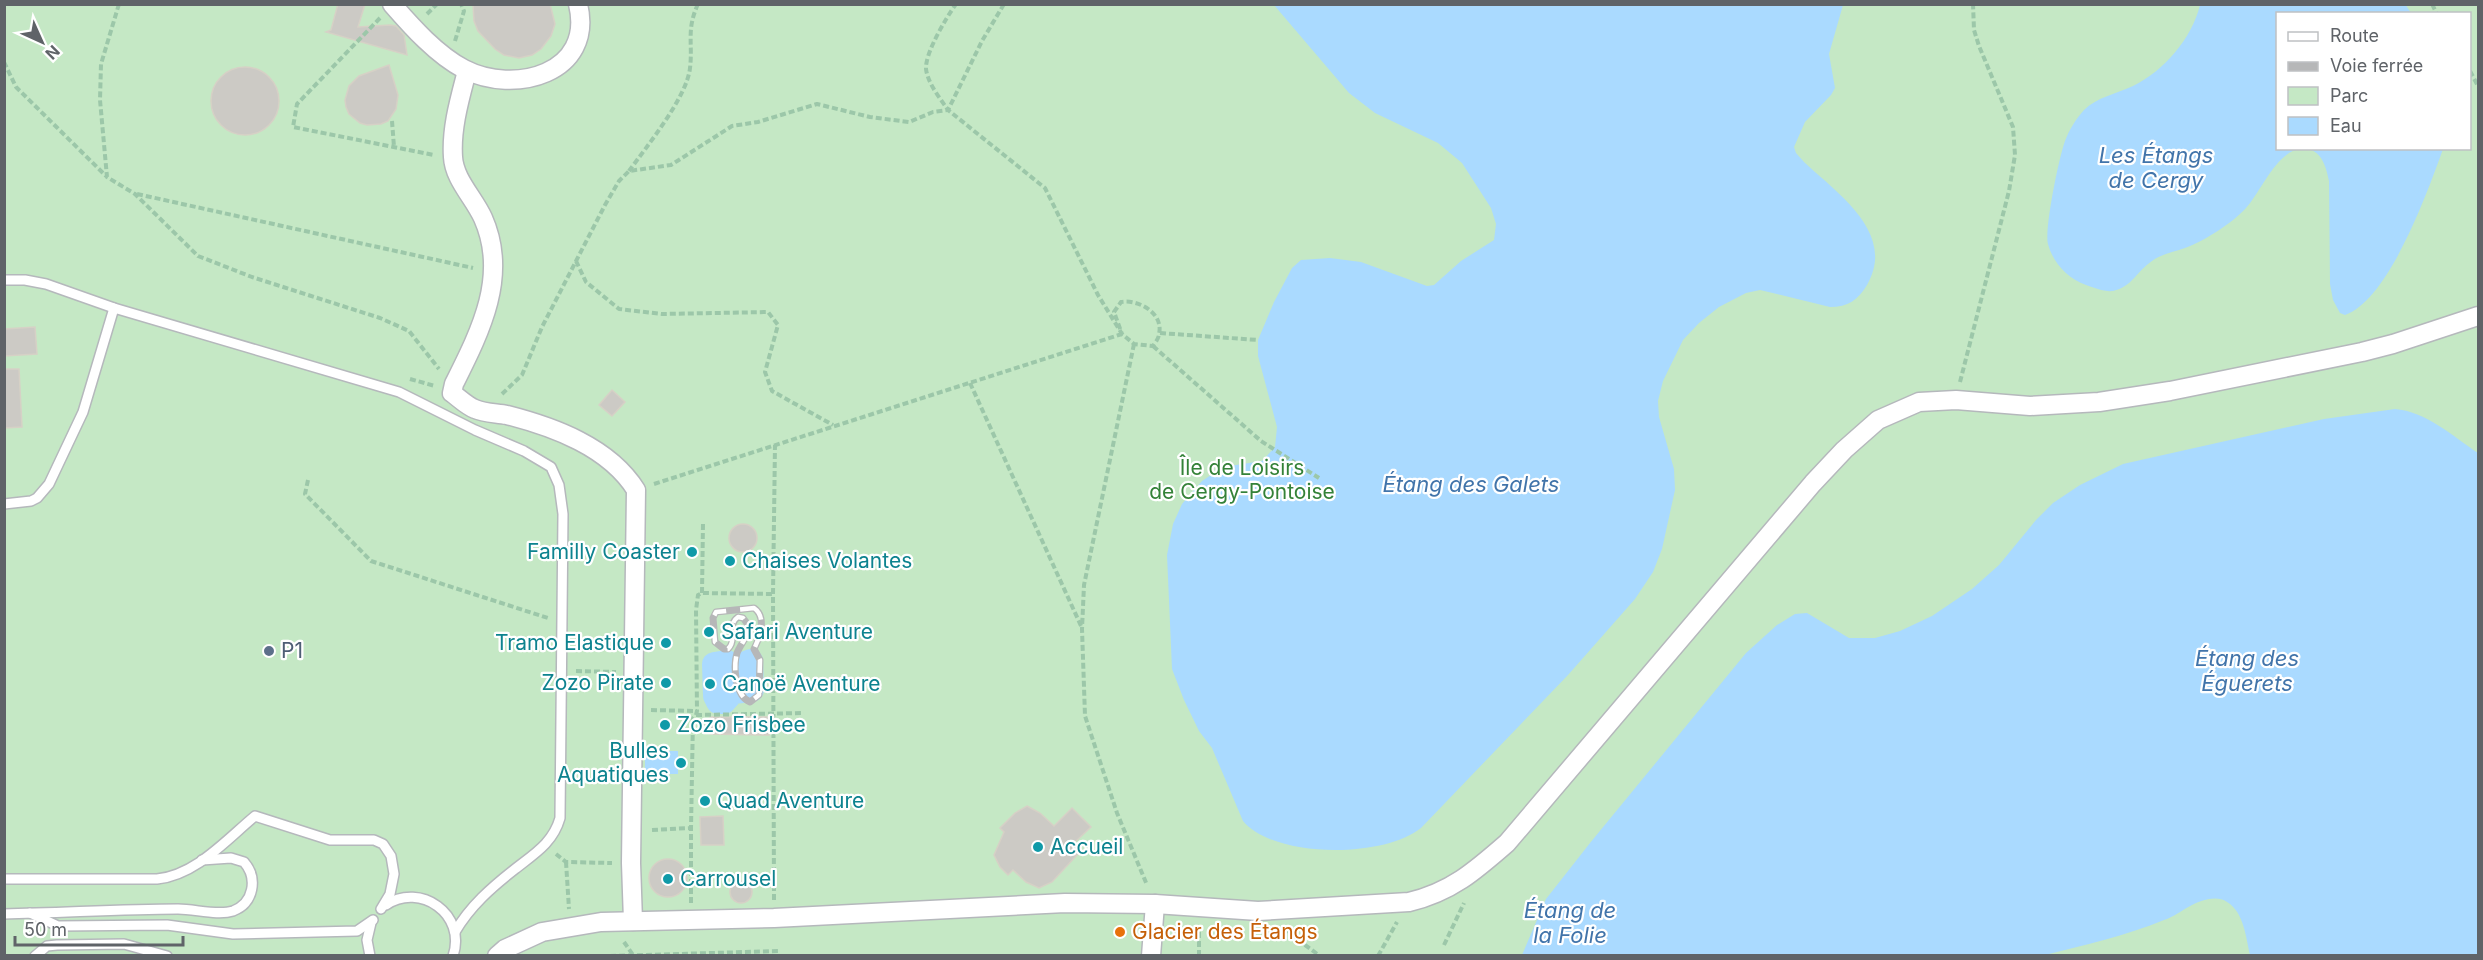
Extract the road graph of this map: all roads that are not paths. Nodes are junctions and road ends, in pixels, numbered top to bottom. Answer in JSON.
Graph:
{"nodes":[{"id":1,"x":578,"y":4,"type":"edge"},
{"id":2,"x":392,"y":5,"type":"edge"},
{"id":3,"x":467,"y":70,"type":"junction"},
{"id":4,"x":4,"y":280,"type":"edge"},
{"id":5,"x":114,"y":309,"type":"junction"},
{"id":6,"x":2478,"y":316,"type":"edge"},
{"id":7,"x":4,"y":504,"type":"edge"},
{"id":8,"x":202,"y":860,"type":"junction"},
{"id":9,"x":4,"y":879,"type":"edge"},
{"id":10,"x":1155,"y":904,"type":"junction"},
{"id":11,"x":381,"y":909,"type":"junction"},
{"id":12,"x":30,"y":913,"type":"junction"},
{"id":13,"x":4,"y":914,"type":"edge"},
{"id":14,"x":373,"y":920,"type":"junction"},
{"id":15,"x":633,"y":921,"type":"junction"},
{"id":16,"x":455,"y":932,"type":"junction"},
{"id":17,"x":455,"y":945,"type":"junction"},
{"id":18,"x":35,"y":956,"type":"edge"},
{"id":19,"x":167,"y":956,"type":"edge"},
{"id":20,"x":370,"y":956,"type":"edge"},
{"id":21,"x":453,"y":956,"type":"edge"},
{"id":22,"x":463,"y":956,"type":"edge"},
{"id":23,"x":497,"y":956,"type":"edge"},
{"id":24,"x":1151,"y":956,"type":"edge"}],
"edges":[{"from":1,"to":3,"type":"street"},
{"from":2,"to":3,"type":"street"},
{"from":3,"to":15,"type":"street"},
{"from":4,"to":5,"type":"lane"},
{"from":5,"to":7,"type":"lane"},
{"from":5,"to":16,"type":"lane"},
{"from":6,"to":10,"type":"street"},
{"from":8,"to":9,"type":"lane"},
{"from":8,"to":11,"type":"lane"},
{"from":8,"to":12,"type":"lane"},
{"from":10,"to":15,"type":"street"},
{"from":10,"to":24,"type":"street"},
{"from":11,"to":14,"type":"lane"},
{"from":11,"to":16,"type":"lane"},
{"from":12,"to":13,"type":"lane"},
{"from":12,"to":14,"type":"lane"},
{"from":14,"to":20,"type":"lane"},
{"from":15,"to":23,"type":"street"},
{"from":16,"to":17,"type":"lane"},
{"from":17,"to":21,"type":"lane"},
{"from":17,"to":22,"type":"lane"},
{"from":18,"to":19,"type":"lane"}]}
